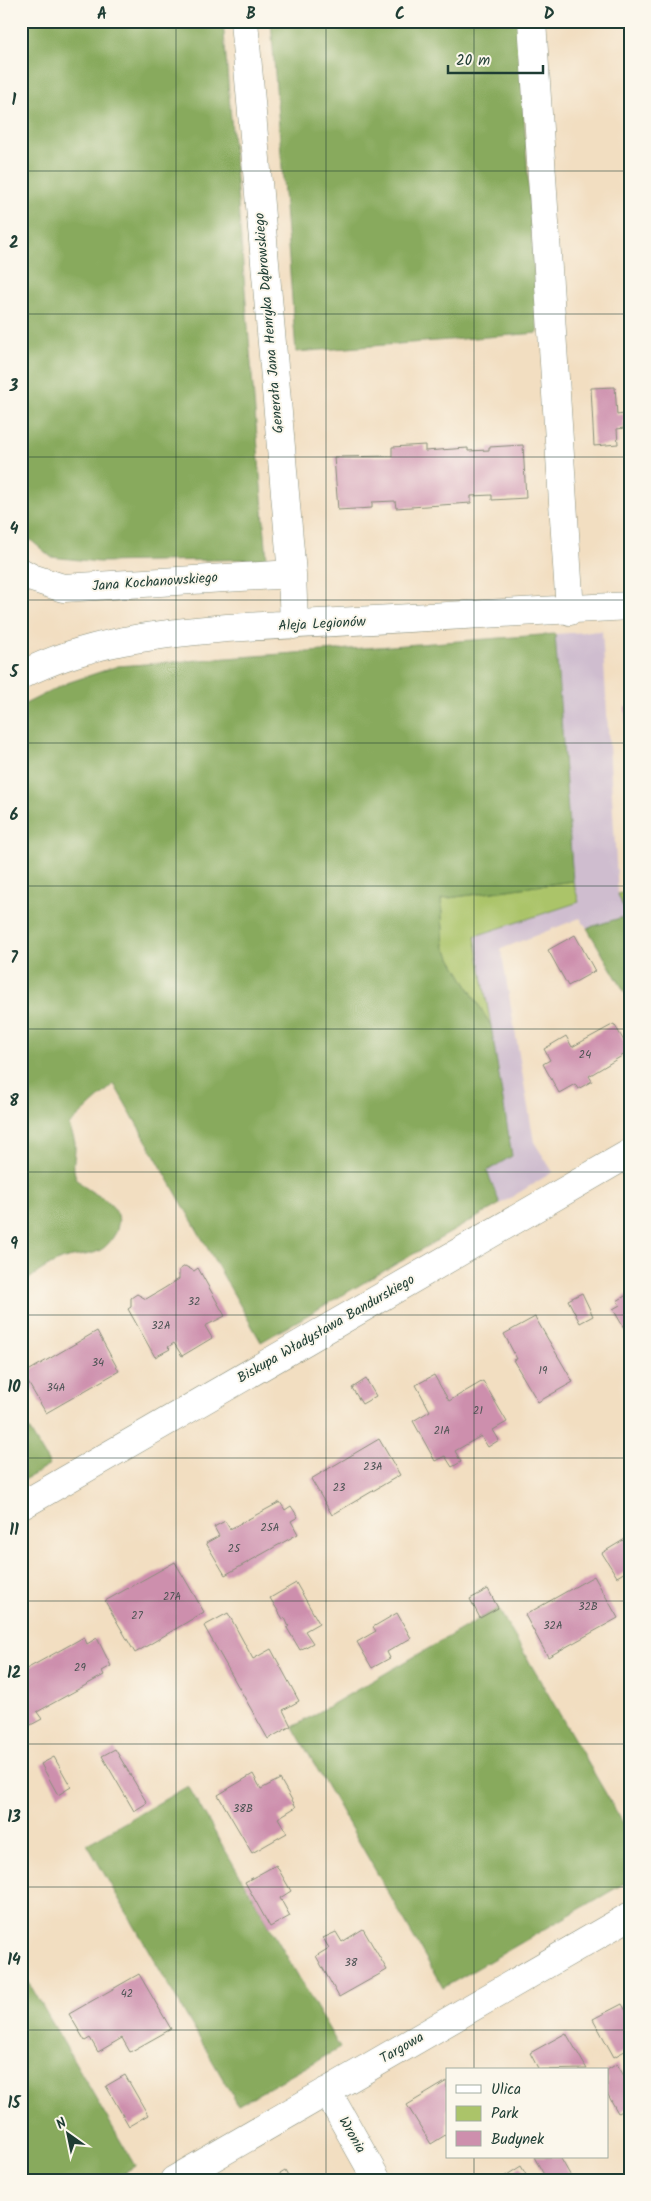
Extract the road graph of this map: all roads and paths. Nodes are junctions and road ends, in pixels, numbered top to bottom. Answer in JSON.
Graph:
{"nodes":[{"id":1,"x":244,"y":21,"type":"edge"},
{"id":2,"x":532,"y":21,"type":"edge"},
{"id":3,"x":21,"y":572,"type":"edge"},
{"id":4,"x":292,"y":574,"type":"junction"},
{"id":5,"x":630,"y":606,"type":"edge"},
{"id":6,"x":570,"y":611,"type":"junction"},
{"id":7,"x":294,"y":625,"type":"junction"},
{"id":8,"x":21,"y":675,"type":"edge"},
{"id":9,"x":630,"y":1153,"type":"edge"},
{"id":10,"x":21,"y":1506,"type":"edge"},
{"id":11,"x":630,"y":1916,"type":"edge"},
{"id":12,"x":327,"y":2091,"type":"junction"},
{"id":13,"x":174,"y":2180,"type":"edge"},
{"id":14,"x":377,"y":2180,"type":"edge"}],
"edges":[{"from":1,"to":4,"type":"street","name":"Generała Jana Henryka Dąbrowskiego"},
{"from":2,"to":6,"type":"street"},
{"from":3,"to":4,"type":"street","name":"Jana Kochanowskiego"},
{"from":4,"to":7,"type":"street","name":"Generała Jana Henryka Dąbrowskiego"},
{"from":5,"to":6,"type":"street","name":"Aleja Legionów"},
{"from":6,"to":7,"type":"street","name":"Aleja Legionów"},
{"from":7,"to":8,"type":"street","name":"Aleja Legionów"},
{"from":9,"to":10,"type":"street","name":"Biskupa Władysława Bandurskiego"},
{"from":11,"to":12,"type":"street","name":"Targowa"},
{"from":12,"to":13,"type":"street","name":"Targowa"},
{"from":12,"to":14,"type":"street","name":"Wronia"}]}
